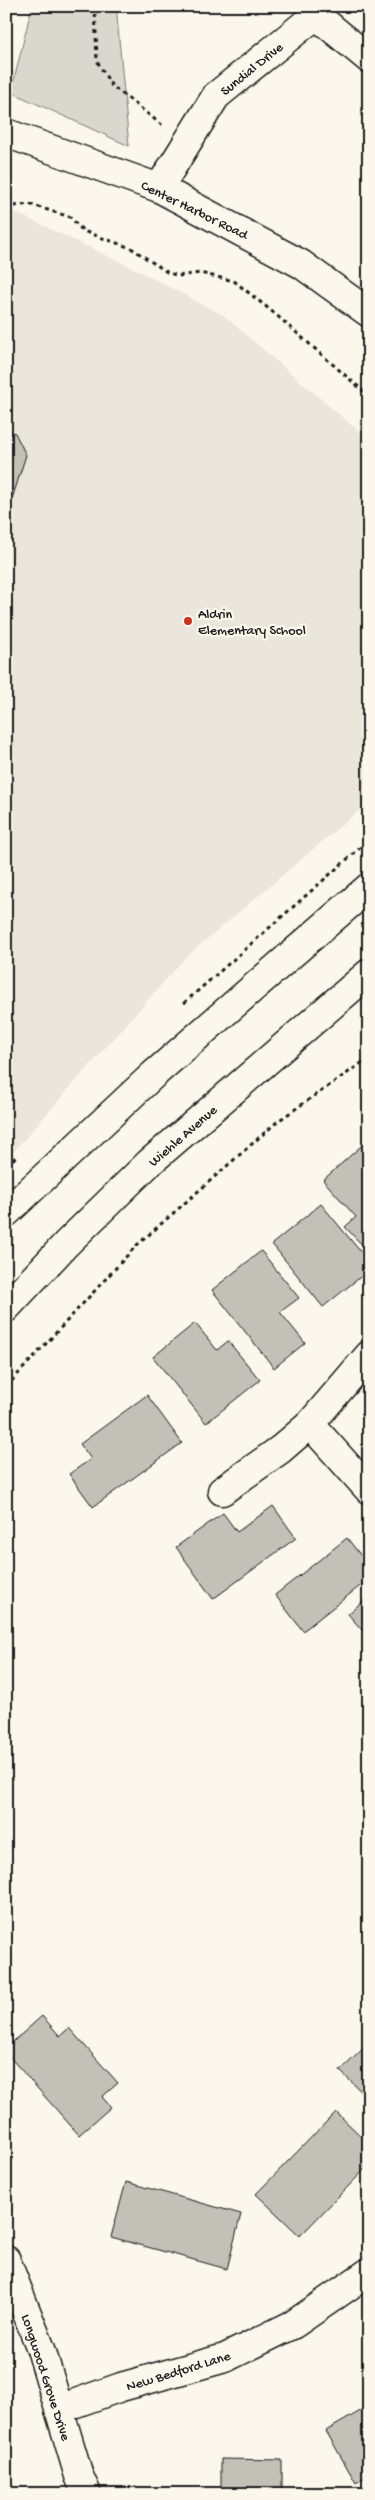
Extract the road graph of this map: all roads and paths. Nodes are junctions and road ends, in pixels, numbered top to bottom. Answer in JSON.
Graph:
{"nodes":[{"id":1,"x":95,"y":6,"type":"edge"},
{"id":2,"x":317,"y":11,"type":"edge"},
{"id":3,"x":369,"y":59,"type":"edge"},
{"id":4,"x":6,"y":133,"type":"edge"},
{"id":5,"x":188,"y":141,"type":"junction"},
{"id":6,"x":159,"y":188,"type":"junction"},
{"id":7,"x":6,"y":207,"type":"edge"},
{"id":8,"x":369,"y":313,"type":"edge"},
{"id":9,"x":369,"y":396,"type":"edge"},
{"id":10,"x":369,"y":888,"type":"edge"},
{"id":11,"x":369,"y":973,"type":"edge"},
{"id":12,"x":369,"y":1058,"type":"edge"},
{"id":13,"x":6,"y":1213,"type":"edge"},
{"id":14,"x":6,"y":1308,"type":"edge"},
{"id":15,"x":369,"y":1355,"type":"edge"},
{"id":16,"x":6,"y":1387,"type":"edge"},
{"id":17,"x":310,"y":1424,"type":"junction"},
{"id":18,"x":369,"y":1490,"type":"edge"},
{"id":19,"x":222,"y":1491,"type":"dead end"},
{"id":20,"x":6,"y":2260,"type":"edge"},
{"id":21,"x":369,"y":2272,"type":"edge"},
{"id":22,"x":59,"y":2409,"type":"junction"},
{"id":23,"x":87,"y":2494,"type":"edge"}],
"edges":[{"from":1,"to":5,"type":"path"},
{"from":2,"to":3,"type":"street"},
{"from":2,"to":5,"type":"street","name":"Sundial Drive"},
{"from":4,"to":6,"type":"street","name":"Center Harbor Road"},
{"from":5,"to":6,"type":"street","name":"Sundial Drive"},
{"from":6,"to":8,"type":"street","name":"Center Harbor Road"},
{"from":7,"to":9,"type":"path"},
{"from":10,"to":13,"type":"street"},
{"from":11,"to":14,"type":"street","name":"Wiehle Avenue"},
{"from":12,"to":16,"type":"path"},
{"from":15,"to":17,"type":"street"},
{"from":17,"to":18,"type":"street"},
{"from":17,"to":19,"type":"street"},
{"from":20,"to":22,"type":"street","name":"Longwood Grove Drive"},
{"from":21,"to":22,"type":"street","name":"New Bedford Lane"},
{"from":22,"to":23,"type":"street","name":"Longwood Grove Drive"}]}
